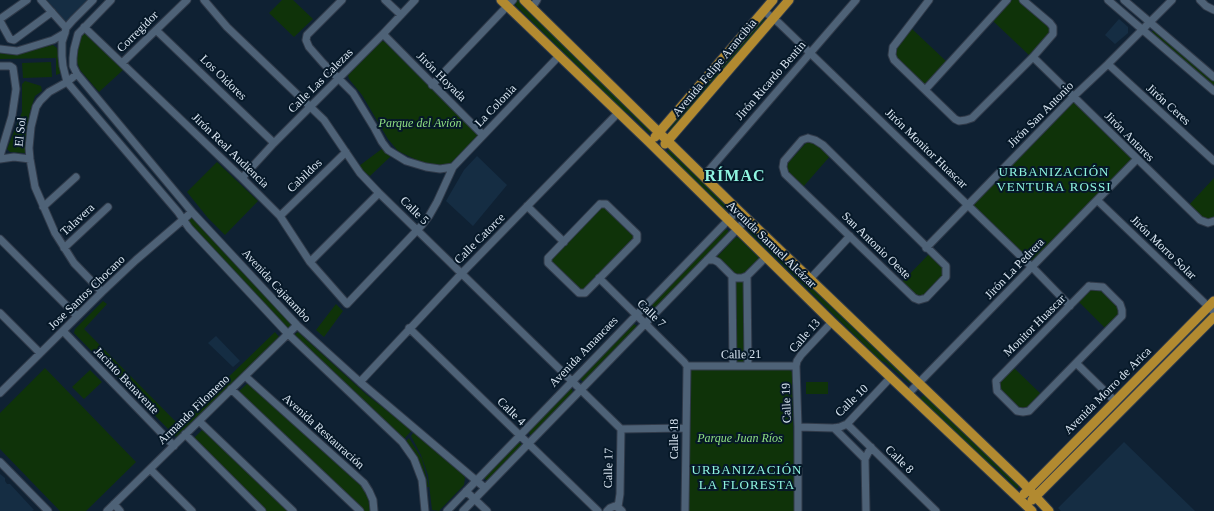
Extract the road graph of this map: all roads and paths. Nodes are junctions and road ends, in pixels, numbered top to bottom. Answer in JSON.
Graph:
{"nodes":[{"id":1,"x":27,"y":0,"type":"edge"},
{"id":2,"x":41,"y":0,"type":"edge"},
{"id":3,"x":93,"y":0,"type":"edge"},
{"id":4,"x":111,"y":0,"type":"edge"},
{"id":5,"x":187,"y":0,"type":"edge"},
{"id":6,"x":204,"y":0,"type":"edge"},
{"id":7,"x":342,"y":0,"type":"edge"},
{"id":8,"x":385,"y":0,"type":"edge"},
{"id":9,"x":415,"y":0,"type":"edge"},
{"id":10,"x":524,"y":0,"type":"edge"},
{"id":11,"x":537,"y":0,"type":"edge"},
{"id":12,"x":773,"y":0,"type":"edge"},
{"id":13,"x":789,"y":0,"type":"edge"},
{"id":14,"x":856,"y":0,"type":"edge"},
{"id":15,"x":929,"y":0,"type":"edge"},
{"id":16,"x":1007,"y":0,"type":"edge"},
{"id":17,"x":1023,"y":0,"type":"edge"},
{"id":18,"x":1108,"y":0,"type":"edge"},
{"id":19,"x":1124,"y":0,"type":"edge"},
{"id":20,"x":1172,"y":0,"type":"edge"},
{"id":21,"x":1200,"y":0,"type":"edge"},
{"id":22,"x":507,"y":2,"type":"edge"},
{"id":23,"x":532,"y":8,"type":"junction"},
{"id":24,"x":1214,"y":10,"type":"edge"},
{"id":25,"x":764,"y":11,"type":"junction"},
{"id":26,"x":52,"y":12,"type":"junction"},
{"id":27,"x":401,"y":15,"type":"junction"},
{"id":28,"x":773,"y":17,"type":"junction"},
{"id":29,"x":0,"y":20,"type":"edge"},
{"id":30,"x":1150,"y":22,"type":"junction"},
{"id":31,"x":84,"y":27,"type":"junction"},
{"id":32,"x":1143,"y":29,"type":"junction"},
{"id":33,"x":156,"y":30,"type":"junction"},
{"id":34,"x":65,"y":31,"type":"junction"},
{"id":35,"x":383,"y":34,"type":"junction"},
{"id":36,"x":0,"y":49,"type":"edge"},
{"id":37,"x":810,"y":53,"type":"junction"},
{"id":38,"x":560,"y":56,"type":"junction"},
{"id":39,"x":1033,"y":57,"type":"junction"},
{"id":40,"x":122,"y":64,"type":"junction"},
{"id":41,"x":1108,"y":64,"type":"junction"},
{"id":42,"x":0,"y":66,"type":"edge"},
{"id":43,"x":77,"y":74,"type":"junction"},
{"id":44,"x":1214,"y":77,"type":"edge"},
{"id":45,"x":338,"y":79,"type":"junction"},
{"id":46,"x":67,"y":82,"type":"junction"},
{"id":47,"x":432,"y":85,"type":"junction"},
{"id":48,"x":925,"y":90,"type":"junction"},
{"id":49,"x":1214,"y":91,"type":"edge"},
{"id":50,"x":1073,"y":97,"type":"junction"},
{"id":51,"x":311,"y":106,"type":"junction"},
{"id":52,"x":618,"y":113,"type":"junction"},
{"id":53,"x":659,"y":132,"type":"junction"},
{"id":54,"x":483,"y":135,"type":"junction"},
{"id":55,"x":668,"y":141,"type":"junction"},
{"id":56,"x":649,"y":142,"type":"junction"},
{"id":57,"x":274,"y":143,"type":"junction"},
{"id":58,"x":138,"y":147,"type":"junction"},
{"id":59,"x":658,"y":150,"type":"junction"},
{"id":60,"x":346,"y":152,"type":"junction"},
{"id":61,"x":129,"y":154,"type":"junction"},
{"id":62,"x":0,"y":156,"type":"edge"},
{"id":63,"x":30,"y":159,"type":"junction"},
{"id":64,"x":0,"y":160,"type":"edge"},
{"id":65,"x":1136,"y":160,"type":"junction"},
{"id":66,"x":1214,"y":161,"type":"edge"},
{"id":67,"x":453,"y":167,"type":"junction"},
{"id":68,"x":704,"y":176,"type":"junction"},
{"id":69,"x":76,"y":177,"type":"dead end"},
{"id":70,"x":242,"y":178,"type":"junction"},
{"id":71,"x":379,"y":192,"type":"junction"},
{"id":72,"x":1097,"y":200,"type":"junction"},
{"id":73,"x":968,"y":205,"type":"junction"},
{"id":74,"x":527,"y":206,"type":"junction"},
{"id":75,"x":43,"y":207,"type":"junction"},
{"id":76,"x":108,"y":207,"type":"dead end"},
{"id":77,"x":738,"y":210,"type":"junction"},
{"id":78,"x":192,"y":212,"type":"junction"},
{"id":79,"x":280,"y":216,"type":"junction"},
{"id":80,"x":748,"y":219,"type":"junction"},
{"id":81,"x":182,"y":220,"type":"junction"},
{"id":82,"x":728,"y":220,"type":"junction"},
{"id":83,"x":1214,"y":221,"type":"edge"},
{"id":84,"x":417,"y":229,"type":"junction"},
{"id":85,"x":738,"y":229,"type":"junction"},
{"id":86,"x":850,"y":236,"type":"junction"},
{"id":87,"x":0,"y":239,"type":"edge"},
{"id":88,"x":564,"y":242,"type":"junction"},
{"id":89,"x":64,"y":248,"type":"junction"},
{"id":90,"x":926,"y":248,"type":"junction"},
{"id":91,"x":769,"y":259,"type":"junction"},
{"id":92,"x":708,"y":260,"type":"junction"},
{"id":93,"x":310,"y":262,"type":"junction"},
{"id":94,"x":1032,"y":267,"type":"junction"},
{"id":95,"x":462,"y":272,"type":"junction"},
{"id":96,"x":732,"y":276,"type":"junction"},
{"id":97,"x":747,"y":276,"type":"junction"},
{"id":98,"x":599,"y":278,"type":"junction"},
{"id":99,"x":810,"y":278,"type":"junction"},
{"id":100,"x":102,"y":292,"type":"junction"},
{"id":101,"x":346,"y":304,"type":"joint"},
{"id":102,"x":1070,"y":306,"type":"junction"},
{"id":103,"x":1212,"y":306,"type":"edge"},
{"id":104,"x":0,"y":313,"type":"edge"},
{"id":105,"x":636,"y":314,"type":"junction"},
{"id":106,"x":77,"y":316,"type":"junction"},
{"id":107,"x":1214,"y":317,"type":"edge"},
{"id":108,"x":832,"y":322,"type":"junction"},
{"id":109,"x":645,"y":324,"type":"junction"},
{"id":110,"x":297,"y":325,"type":"junction"},
{"id":111,"x":409,"y":328,"type":"junction"},
{"id":112,"x":63,"y":331,"type":"junction"},
{"id":113,"x":288,"y":334,"type":"junction"},
{"id":114,"x":40,"y":353,"type":"junction"},
{"id":115,"x":1076,"y":363,"type":"junction"},
{"id":116,"x":687,"y":366,"type":"junction"},
{"id":117,"x":733,"y":366,"type":"junction"},
{"id":118,"x":748,"y":366,"type":"junction"},
{"id":119,"x":796,"y":366,"type":"junction"},
{"id":120,"x":245,"y":376,"type":"junction"},
{"id":121,"x":891,"y":378,"type":"junction"},
{"id":122,"x":571,"y":381,"type":"junction"},
{"id":123,"x":360,"y":382,"type":"junction"},
{"id":124,"x":919,"y":383,"type":"junction"},
{"id":125,"x":231,"y":389,"type":"junction"},
{"id":126,"x":1,"y":390,"type":"edge"},
{"id":127,"x":580,"y":390,"type":"junction"},
{"id":128,"x":908,"y":394,"type":"junction"},
{"id":129,"x":1115,"y":401,"type":"junction"},
{"id":130,"x":199,"y":421,"type":"junction"},
{"id":131,"x":847,"y":424,"type":"junction"},
{"id":132,"x":798,"y":426,"type":"junction"},
{"id":133,"x":686,"y":428,"type":"junction"},
{"id":134,"x":834,"y":428,"type":"junction"},
{"id":135,"x":621,"y":429,"type":"junction"},
{"id":136,"x":185,"y":434,"type":"junction"},
{"id":137,"x":519,"y":435,"type":"junction"},
{"id":138,"x":529,"y":444,"type":"junction"},
{"id":139,"x":174,"y":446,"type":"junction"},
{"id":140,"x":871,"y":447,"type":"junction"},
{"id":141,"x":865,"y":459,"type":"junction"},
{"id":142,"x":0,"y":462,"type":"edge"},
{"id":143,"x":150,"y":468,"type":"junction"},
{"id":144,"x":476,"y":480,"type":"junction"},
{"id":145,"x":485,"y":488,"type":"junction"},
{"id":146,"x":1028,"y":489,"type":"junction"},
{"id":147,"x":466,"y":491,"type":"junction"},
{"id":148,"x":1035,"y":496,"type":"junction"},
{"id":149,"x":475,"y":499,"type":"junction"},
{"id":150,"x":1020,"y":499,"type":"junction"},
{"id":151,"x":114,"y":504,"type":"junction"},
{"id":152,"x":1030,"y":508,"type":"edge"},
{"id":153,"x":620,"y":509,"type":"edge"},
{"id":154,"x":48,"y":511,"type":"edge"},
{"id":155,"x":107,"y":511,"type":"edge"},
{"id":156,"x":120,"y":511,"type":"edge"},
{"id":157,"x":192,"y":511,"type":"edge"},
{"id":158,"x":262,"y":511,"type":"edge"},
{"id":159,"x":293,"y":511,"type":"edge"},
{"id":160,"x":360,"y":511,"type":"edge"},
{"id":161,"x":374,"y":511,"type":"edge"},
{"id":162,"x":425,"y":511,"type":"edge"},
{"id":163,"x":447,"y":511,"type":"edge"},
{"id":164,"x":463,"y":511,"type":"edge"},
{"id":165,"x":487,"y":511,"type":"edge"},
{"id":166,"x":598,"y":511,"type":"edge"},
{"id":167,"x":608,"y":511,"type":"edge"},
{"id":168,"x":685,"y":511,"type":"edge"},
{"id":169,"x":798,"y":511,"type":"edge"},
{"id":170,"x":866,"y":511,"type":"edge"},
{"id":171,"x":936,"y":511,"type":"edge"},
{"id":172,"x":1049,"y":511,"type":"edge"}],
"edges":[{"from":1,"to":29,"type":"street"},
{"from":2,"to":26,"type":"street"},
{"from":3,"to":34,"type":"street"},
{"from":4,"to":31,"type":"street"},
{"from":5,"to":33,"type":"street","name":"Corregidor"},
{"from":6,"to":51,"type":"street","name":"Calle 5"},
{"from":7,"to":45,"type":"street"},
{"from":8,"to":27,"type":"street"},
{"from":9,"to":27,"type":"street","name":"Calle Las Calezas"},
{"from":10,"to":23,"type":"main road","name":"Avenida Samuel Alcázar"},
{"from":11,"to":23,"type":"street"},
{"from":12,"to":25,"type":"main road","name":"Avenida Felipe Arancibia"},
{"from":13,"to":28,"type":"main road","name":"Avenida Felipe Arancibia"},
{"from":14,"to":37,"type":"street","name":"Jirón Ricardo Bentin"},
{"from":15,"to":48,"type":"street"},
{"from":16,"to":48,"type":"street"},
{"from":17,"to":39,"type":"street"},
{"from":18,"to":32,"type":"street"},
{"from":19,"to":30,"type":"street"},
{"from":20,"to":30,"type":"street","name":"Jirón San Antonio"},
{"from":21,"to":24,"type":"street"},
{"from":22,"to":38,"type":"main road","name":"Avenida Samuel Alcázar"},
{"from":22,"to":47,"type":"street"},
{"from":23,"to":53,"type":"main road","name":"Avenida Samuel Alcázar"},
{"from":25,"to":28,"type":"street","name":"Jirón Monitor Huascar"},
{"from":25,"to":53,"type":"main road","name":"Avenida Felipe Arancibia"},
{"from":26,"to":29,"type":"street"},
{"from":26,"to":34,"type":"street"},
{"from":27,"to":35,"type":"street","name":"Calle Las Calezas"},
{"from":28,"to":37,"type":"street","name":"Jirón Monitor Huascar"},
{"from":28,"to":55,"type":"main road","name":"Avenida Felipe Arancibia"},
{"from":30,"to":32,"type":"street","name":"Jirón San Antonio"},
{"from":30,"to":44,"type":"street"},
{"from":31,"to":40,"type":"street","name":"Jirón Real Audiencia"},
{"from":31,"to":43,"type":"street"},
{"from":32,"to":41,"type":"street","name":"Jirón San Antonio"},
{"from":32,"to":49,"type":"street"},
{"from":33,"to":40,"type":"street","name":"Corregidor"},
{"from":33,"to":57,"type":"street","name":"Los Oidores"},
{"from":34,"to":36,"type":"street"},
{"from":34,"to":46,"type":"street"},
{"from":35,"to":45,"type":"street","name":"Calle Las Calezas"},
{"from":35,"to":47,"type":"street","name":"Jirón Hoyada"},
{"from":37,"to":68,"type":"street","name":"Jirón Ricardo Bentin"},
{"from":37,"to":73,"type":"street","name":"Jirón Monitor Huascar"},
{"from":38,"to":52,"type":"main road","name":"Avenida Samuel Alcázar"},
{"from":38,"to":54,"type":"street","name":"La Colonia"},
{"from":39,"to":48,"type":"street"},
{"from":39,"to":50,"type":"street","name":"Jirón Antares"},
{"from":40,"to":70,"type":"street","name":"Jirón Real Audiencia"},
{"from":41,"to":50,"type":"street","name":"Jirón San Antonio"},
{"from":41,"to":66,"type":"street","name":"Jirón Ceres"},
{"from":42,"to":62,"type":"street"},
{"from":43,"to":46,"type":"street","name":"El Sol"},
{"from":43,"to":58,"type":"street","name":"Avenida Cajatambo"},
{"from":45,"to":51,"type":"street","name":"Calle Las Calezas"},
{"from":45,"to":67,"type":"street"},
{"from":46,"to":61,"type":"street","name":"Avenida Cajatambo"},
{"from":46,"to":63,"type":"street","name":"El Sol"},
{"from":47,"to":54,"type":"street","name":"Jirón Hoyada"},
{"from":50,"to":65,"type":"street","name":"Jirón Antares"},
{"from":50,"to":73,"type":"street","name":"Jirón San Antonio"},
{"from":51,"to":57,"type":"street","name":"Calle Las Calezas"},
{"from":51,"to":60,"type":"street","name":"Calle 5"},
{"from":52,"to":56,"type":"main road","name":"Avenida Samuel Alcázar"},
{"from":52,"to":74,"type":"street","name":"Calle Catorce"},
{"from":53,"to":55,"type":"main road","name":"Avenida Samuel Alcázar"},
{"from":53,"to":56,"type":"main road","name":"Avenida Felipe Arancibia"},
{"from":54,"to":67,"type":"street","name":"La Colonia"},
{"from":55,"to":59,"type":"main road","name":"Avenida Felipe Arancibia"},
{"from":55,"to":68,"type":"main road","name":"Avenida Samuel Alcázar"},
{"from":56,"to":59,"type":"main road","name":"Avenida Samuel Alcázar"},
{"from":57,"to":70,"type":"street","name":"Calle Las Calezas"},
{"from":58,"to":61,"type":"street"},
{"from":58,"to":78,"type":"street","name":"Avenida Cajatambo"},
{"from":59,"to":82,"type":"main road","name":"Avenida Samuel Alcázar"},
{"from":60,"to":71,"type":"street","name":"Calle 5"},
{"from":60,"to":79,"type":"street","name":"Cabildos"},
{"from":61,"to":81,"type":"street","name":"Avenida Cajatambo"},
{"from":63,"to":64,"type":"street","name":"El Sol"},
{"from":63,"to":75,"type":"street"},
{"from":65,"to":72,"type":"street","name":"Jirón La Pedrera"},
{"from":65,"to":83,"type":"street","name":"Jirón Antares"},
{"from":67,"to":84,"type":"street","name":"La Colonia"},
{"from":68,"to":77,"type":"main road","name":"Avenida Samuel Alcázar"},
{"from":69,"to":75,"type":"street"},
{"from":70,"to":79,"type":"street","name":"Jirón Real Audiencia"},
{"from":71,"to":84,"type":"street","name":"Calle 5"},
{"from":71,"to":93,"type":"street"},
{"from":72,"to":94,"type":"street","name":"Jirón La Pedrera"},
{"from":72,"to":103,"type":"street","name":"Jirón Morro Solar"},
{"from":73,"to":90,"type":"street","name":"Jirón San Antonio"},
{"from":73,"to":94,"type":"street","name":"Jirón Monitor Huascar"},
{"from":74,"to":88,"type":"street"},
{"from":74,"to":95,"type":"street","name":"Calle Catorce"},
{"from":75,"to":89,"type":"street"},
{"from":76,"to":89,"type":"street","name":"Talavera"},
{"from":77,"to":80,"type":"main road","name":"Avenida Samuel Alcázar"},
{"from":77,"to":82,"type":"street","name":"Avenida Amancaes"},
{"from":78,"to":81,"type":"street","name":"Jose Santos Chocano"},
{"from":78,"to":110,"type":"street","name":"Avenida Cajatambo"},
{"from":79,"to":93,"type":"street","name":"Jirón Real Audiencia"},
{"from":80,"to":85,"type":"street","name":"Avenida Amancaes"},
{"from":80,"to":99,"type":"main road","name":"Avenida Samuel Alcázar"},
{"from":81,"to":100,"type":"street","name":"Jose Santos Chocano"},
{"from":81,"to":113,"type":"street","name":"Avenida Cajatambo"},
{"from":82,"to":85,"type":"main road","name":"Avenida Samuel Alcázar"},
{"from":82,"to":105,"type":"street","name":"Avenida Amancaes"},
{"from":84,"to":95,"type":"street","name":"Calle 5"},
{"from":84,"to":101,"type":"street","name":"La Colonia"},
{"from":85,"to":91,"type":"main road","name":"Avenida Samuel Alcázar"},
{"from":85,"to":92,"type":"street","name":"Avenida Amancaes"},
{"from":86,"to":90,"type":"street","name":"San Antonio Oeste"},
{"from":86,"to":90,"type":"street","name":"San Antonio Oeste"},
{"from":86,"to":99,"type":"street"},
{"from":87,"to":106,"type":"street"},
{"from":88,"to":98,"type":"street"},
{"from":88,"to":98,"type":"street"},
{"from":89,"to":100,"type":"street"},
{"from":91,"to":97,"type":"street"},
{"from":91,"to":108,"type":"main road","name":"Avenida Samuel Alcázar"},
{"from":92,"to":96,"type":"street"},
{"from":92,"to":109,"type":"street","name":"Avenida Amancaes"},
{"from":93,"to":101,"type":"street","name":"Jirón Real Audiencia"},
{"from":94,"to":102,"type":"street","name":"Jirón Monitor Huascar"},
{"from":94,"to":124,"type":"street","name":"Jirón La Pedrera"},
{"from":95,"to":111,"type":"street","name":"Calle Catorce"},
{"from":95,"to":122,"type":"street","name":"Calle 5"},
{"from":96,"to":97,"type":"street"},
{"from":96,"to":117,"type":"street"},
{"from":97,"to":118,"type":"street"},
{"from":98,"to":105,"type":"street","name":"Calle 7"},
{"from":99,"to":124,"type":"main road","name":"Avenida Samuel Alcázar"},
{"from":100,"to":106,"type":"street","name":"Jose Santos Chocano"},
{"from":102,"to":115,"type":"street","name":"Monitor Huascar"},
{"from":102,"to":115,"type":"street","name":"Monitor Huascar"},
{"from":103,"to":129,"type":"main road","name":"Avenida Morro de Arica"},
{"from":104,"to":114,"type":"street"},
{"from":105,"to":109,"type":"street","name":"Calle 7"},
{"from":105,"to":122,"type":"street","name":"Avenida Amancaes"},
{"from":106,"to":112,"type":"street","name":"Jose Santos Chocano"},
{"from":107,"to":148,"type":"main road","name":"Avenida Morro de Arica"},
{"from":108,"to":119,"type":"street","name":"Calle 13"},
{"from":108,"to":121,"type":"main road","name":"Avenida Samuel Alcázar"},
{"from":109,"to":116,"type":"street","name":"Calle 7"},
{"from":109,"to":127,"type":"street","name":"Avenida Amancaes"},
{"from":110,"to":113,"type":"street","name":"Armando Filomeno"},
{"from":110,"to":123,"type":"street","name":"Avenida Cajatambo"},
{"from":111,"to":123,"type":"street","name":"Calle Catorce"},
{"from":111,"to":137,"type":"street","name":"Calle 4"},
{"from":112,"to":114,"type":"street","name":"Jose Santos Chocano"},
{"from":112,"to":139,"type":"street","name":"Jacinto Benavente"},
{"from":113,"to":120,"type":"street","name":"Armando Filomeno"},
{"from":113,"to":162,"type":"street","name":"Avenida Cajatambo"},
{"from":114,"to":126,"type":"street","name":"Jose Santos Chocano"},
{"from":115,"to":129,"type":"street"},
{"from":116,"to":117,"type":"street","name":"Calle 21"},
{"from":116,"to":133,"type":"street","name":"Calle 18"},
{"from":117,"to":118,"type":"street","name":"Calle 21"},
{"from":118,"to":119,"type":"street","name":"Calle 21"},
{"from":119,"to":132,"type":"street","name":"Calle 19"},
{"from":120,"to":125,"type":"street","name":"Armando Filomeno"},
{"from":120,"to":161,"type":"street","name":"Avenida Restauración"},
{"from":121,"to":128,"type":"main road","name":"Avenida Samuel Alcázar"},
{"from":121,"to":131,"type":"street","name":"Calle 10"},
{"from":122,"to":127,"type":"street","name":"Calle 5"},
{"from":122,"to":137,"type":"street","name":"Avenida Amancaes"},
{"from":123,"to":144,"type":"street","name":"Avenida Cajatambo"},
{"from":124,"to":128,"type":"street","name":"Jirón La Pedrera"},
{"from":124,"to":146,"type":"main road","name":"Avenida Samuel Alcázar"},
{"from":125,"to":130,"type":"street","name":"Armando Filomeno"},
{"from":125,"to":160,"type":"street"},
{"from":127,"to":135,"type":"street","name":"Calle 5"},
{"from":127,"to":138,"type":"street","name":"Avenida Amancaes"},
{"from":128,"to":150,"type":"main road","name":"Avenida Samuel Alcázar"},
{"from":129,"to":146,"type":"main road","name":"Avenida Morro de Arica"},
{"from":130,"to":136,"type":"street","name":"Armando Filomeno"},
{"from":130,"to":159,"type":"street"},
{"from":131,"to":134,"type":"street","name":"Calle 10"},
{"from":131,"to":140,"type":"street","name":"Calle 8"},
{"from":132,"to":134,"type":"street","name":"Calle 10"},
{"from":132,"to":169,"type":"street","name":"Calle 19"},
{"from":133,"to":135,"type":"street"},
{"from":133,"to":168,"type":"street","name":"Calle 18"},
{"from":134,"to":141,"type":"street"},
{"from":135,"to":153,"type":"street","name":"Calle 17"},
{"from":136,"to":139,"type":"street","name":"Armando Filomeno"},
{"from":136,"to":158,"type":"street"},
{"from":137,"to":138,"type":"street","name":"Calle 4"},
{"from":137,"to":144,"type":"street","name":"Avenida Amancaes"},
{"from":138,"to":145,"type":"street","name":"Avenida Amancaes"},
{"from":138,"to":166,"type":"street","name":"Calle 4"},
{"from":139,"to":143,"type":"street","name":"Armando Filomeno"},
{"from":140,"to":141,"type":"street"},
{"from":140,"to":171,"type":"street","name":"Calle 8"},
{"from":141,"to":170,"type":"street"},
{"from":142,"to":154,"type":"street"},
{"from":143,"to":151,"type":"street","name":"Armando Filomeno"},
{"from":143,"to":157,"type":"street"},
{"from":144,"to":145,"type":"street","name":"Avenida Cajatambo"},
{"from":144,"to":147,"type":"street","name":"Avenida Amancaes"},
{"from":145,"to":149,"type":"street","name":"Avenida Amancaes"},
{"from":146,"to":148,"type":"main road","name":"Avenida Samuel Alcázar"},
{"from":146,"to":150,"type":"main road","name":"Avenida Morro de Arica"},
{"from":147,"to":149,"type":"street"},
{"from":147,"to":163,"type":"street","name":"Avenida Amancaes"},
{"from":148,"to":152,"type":"main road","name":"Avenida Morro de Arica"},
{"from":148,"to":172,"type":"main road","name":"Avenida Samuel Alcázar"},
{"from":149,"to":164,"type":"street","name":"Avenida Amancaes"},
{"from":149,"to":165,"type":"street"},
{"from":150,"to":152,"type":"main road","name":"Avenida Samuel Alcázar"},
{"from":151,"to":155,"type":"street","name":"Armando Filomeno"},
{"from":151,"to":156,"type":"street"},
{"from":153,"to":167,"type":"street"}]}
